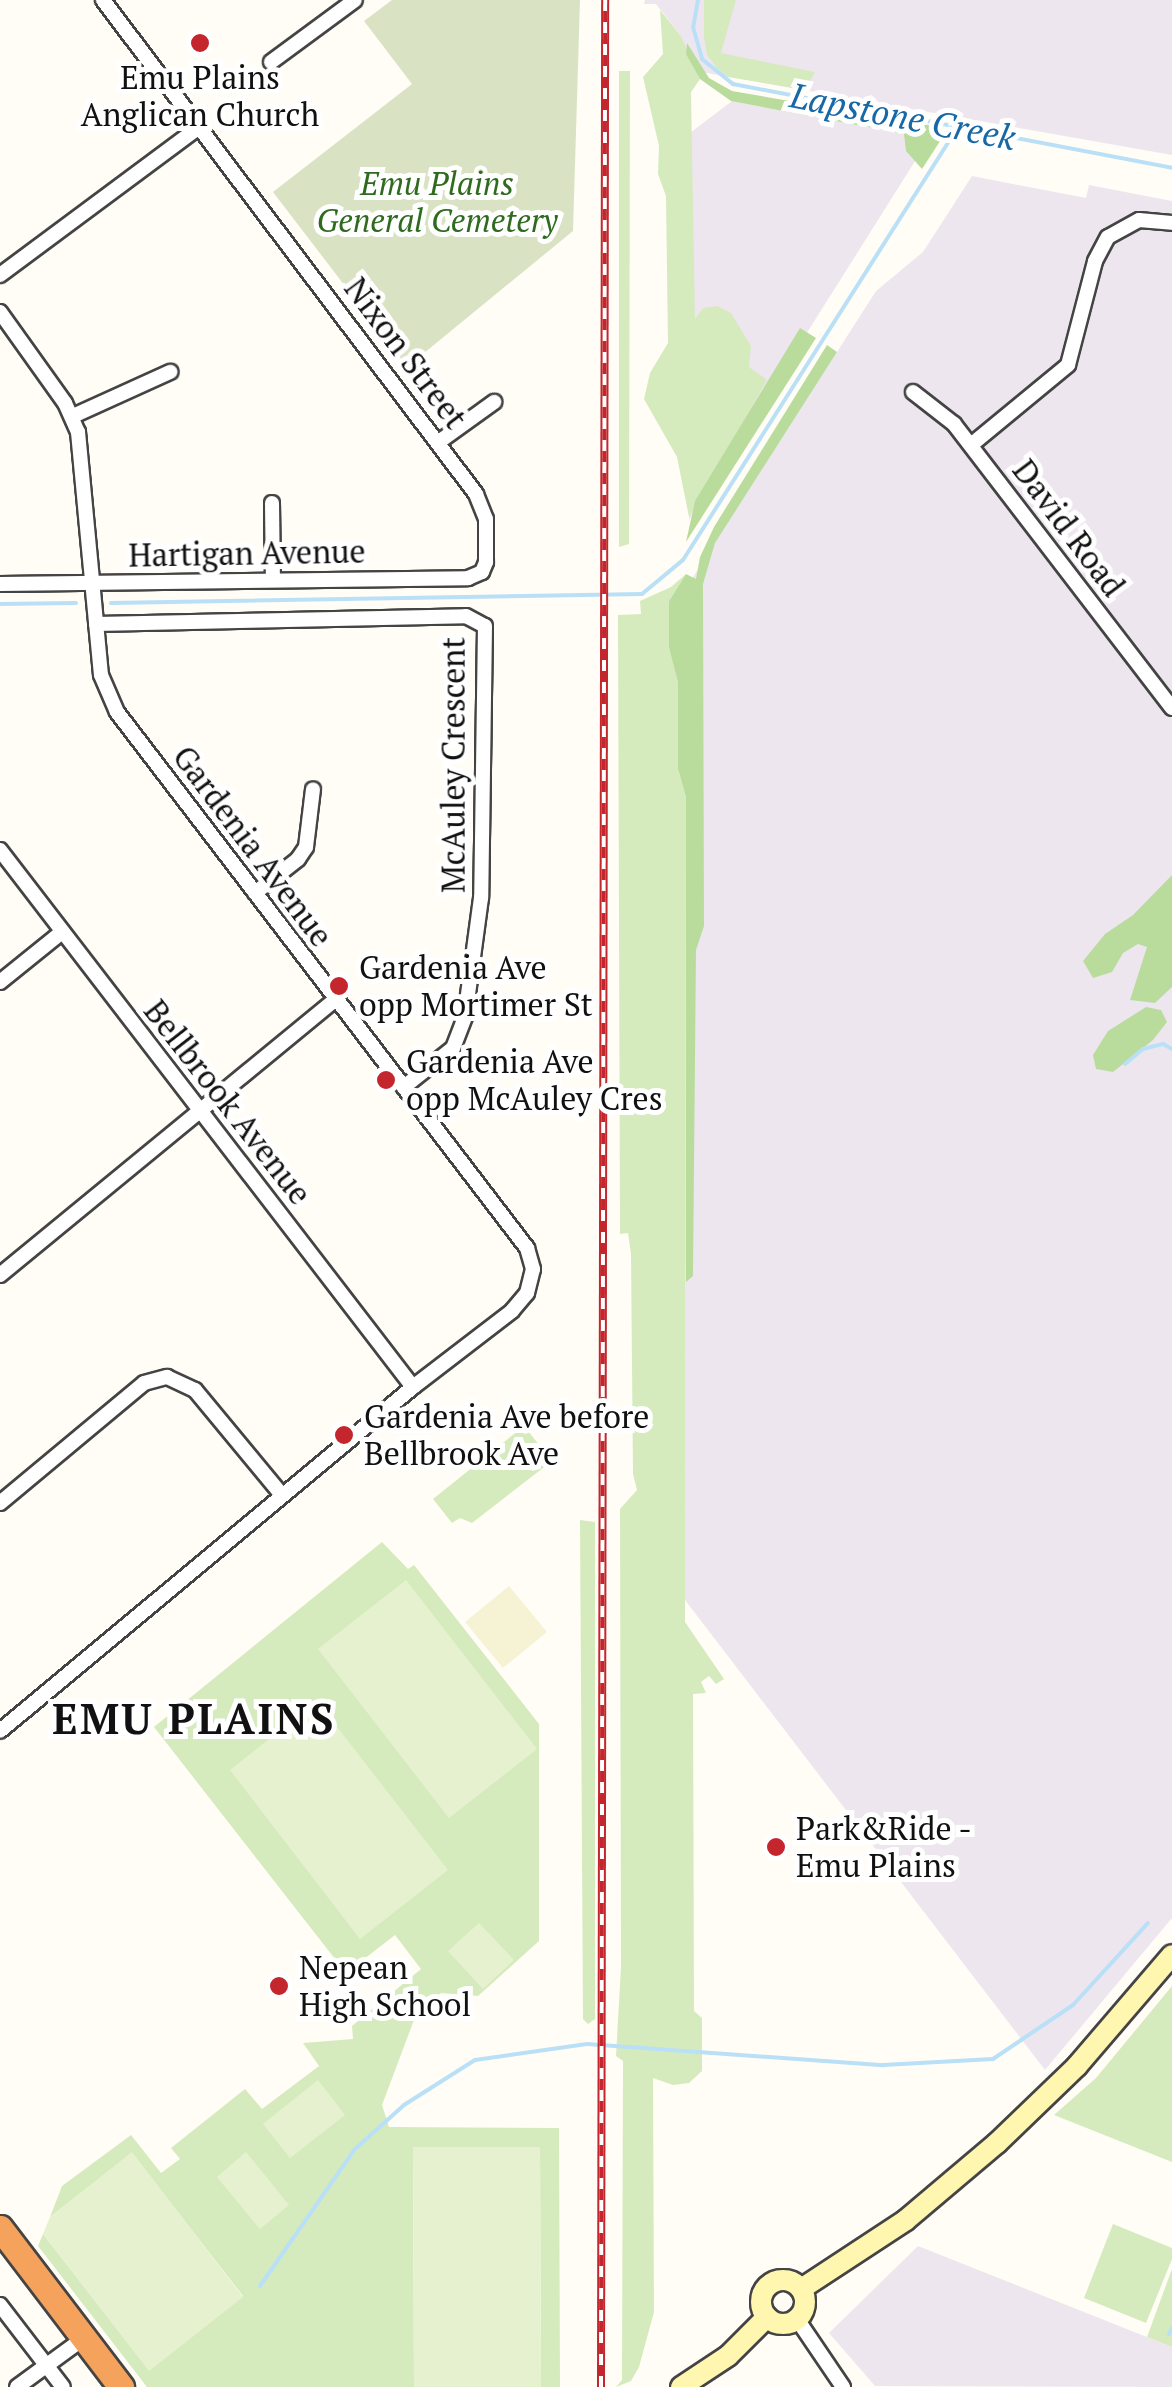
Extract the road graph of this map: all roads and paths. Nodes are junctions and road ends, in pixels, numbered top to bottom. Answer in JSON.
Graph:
{"nodes":[{"id":1,"x":102,"y":0,"type":"edge"},
{"id":2,"x":355,"y":0,"type":"edge"},
{"id":3,"x":270,"y":62,"type":"dead end"},
{"id":4,"x":198,"y":127,"type":"junction"},
{"id":5,"x":1172,"y":223,"type":"edge"},
{"id":6,"x":0,"y":274,"type":"edge"},
{"id":7,"x":0,"y":312,"type":"edge"},
{"id":8,"x":170,"y":372,"type":"dead end"},
{"id":9,"x":913,"y":392,"type":"dead end"},
{"id":10,"x":494,"y":402,"type":"dead end"},
{"id":11,"x":74,"y":416,"type":"junction"},
{"id":12,"x":440,"y":440,"type":"junction"},
{"id":13,"x":971,"y":446,"type":"junction"},
{"id":14,"x":272,"y":503,"type":"dead end"},
{"id":15,"x":486,"y":562,"type":"joint"},
{"id":16,"x":273,"y":580,"type":"junction"},
{"id":17,"x":93,"y":581,"type":"junction"},
{"id":18,"x":0,"y":584,"type":"edge"},
{"id":19,"x":96,"y":624,"type":"junction"},
{"id":20,"x":1172,"y":708,"type":"edge"},
{"id":21,"x":314,"y":789,"type":"dead end"},
{"id":22,"x":0,"y":850,"type":"edge"},
{"id":23,"x":255,"y":893,"type":"junction"},
{"id":24,"x":62,"y":932,"type":"junction"},
{"id":25,"x":0,"y":982,"type":"edge"},
{"id":26,"x":335,"y":1000,"type":"junction"},
{"id":27,"x":404,"y":1087,"type":"junction"},
{"id":28,"x":200,"y":1109,"type":"junction"},
{"id":29,"x":0,"y":1276,"type":"edge"},
{"id":30,"x":413,"y":1387,"type":"junction"},
{"id":31,"x":282,"y":1495,"type":"junction"},
{"id":32,"x":0,"y":1504,"type":"edge"},
{"id":33,"x":0,"y":1730,"type":"edge"},
{"id":34,"x":1172,"y":1955,"type":"edge"},
{"id":35,"x":0,"y":2228,"type":"edge"},
{"id":36,"x":801,"y":2289,"type":"junction"},
{"id":37,"x":0,"y":2306,"type":"edge"},
{"id":38,"x":766,"y":2316,"type":"junction"},
{"id":39,"x":797,"y":2319,"type":"junction"},
{"id":40,"x":84,"y":2338,"type":"junction"},
{"id":41,"x":46,"y":2366,"type":"junction"},
{"id":42,"x":17,"y":2387,"type":"edge"},
{"id":43,"x":63,"y":2387,"type":"edge"},
{"id":44,"x":122,"y":2387,"type":"edge"},
{"id":45,"x":681,"y":2387,"type":"edge"},
{"id":46,"x":843,"y":2387,"type":"edge"}],
"edges":[{"from":1,"to":4,"type":"street","name":"Nixon Street"},
{"from":2,"to":3,"type":"street"},
{"from":4,"to":6,"type":"street"},
{"from":4,"to":12,"type":"street","name":"Nixon Street"},
{"from":5,"to":13,"type":"street"},
{"from":7,"to":11,"type":"street","name":"Gardenia Avenue"},
{"from":8,"to":11,"type":"street"},
{"from":9,"to":13,"type":"street","name":"David Road"},
{"from":10,"to":12,"type":"street"},
{"from":11,"to":17,"type":"street","name":"Gardenia Avenue"},
{"from":12,"to":15,"type":"street","name":"Nixon Street"},
{"from":13,"to":20,"type":"street","name":"David Road"},
{"from":14,"to":16,"type":"street"},
{"from":15,"to":16,"type":"street","name":"Hartigan Avenue"},
{"from":16,"to":17,"type":"street","name":"Hartigan Avenue"},
{"from":17,"to":18,"type":"street","name":"Hartigan Avenue"},
{"from":17,"to":19,"type":"street","name":"Gardenia Avenue"},
{"from":19,"to":23,"type":"street","name":"Gardenia Avenue"},
{"from":19,"to":27,"type":"street","name":"McAuley Crescent"},
{"from":21,"to":23,"type":"street"},
{"from":22,"to":24,"type":"street","name":"Bellbrook Avenue"},
{"from":23,"to":26,"type":"street","name":"Gardenia Avenue"},
{"from":24,"to":25,"type":"street"},
{"from":24,"to":28,"type":"street","name":"Bellbrook Avenue"},
{"from":26,"to":27,"type":"street","name":"Gardenia Avenue"},
{"from":26,"to":28,"type":"street"},
{"from":27,"to":30,"type":"street","name":"Gardenia Avenue"},
{"from":28,"to":29,"type":"street"},
{"from":28,"to":30,"type":"street","name":"Bellbrook Avenue"},
{"from":30,"to":31,"type":"street","name":"Gardenia Avenue"},
{"from":31,"to":32,"type":"street"},
{"from":31,"to":33,"type":"street","name":"Gardenia Avenue"},
{"from":34,"to":36,"type":"main road"},
{"from":35,"to":40,"type":"highway"},
{"from":36,"to":38,"type":"main road"},
{"from":36,"to":39,"type":"main road"},
{"from":37,"to":41,"type":"street"},
{"from":38,"to":39,"type":"main road"},
{"from":38,"to":45,"type":"main road"},
{"from":39,"to":46,"type":"street"},
{"from":40,"to":41,"type":"street"},
{"from":40,"to":44,"type":"highway"},
{"from":41,"to":42,"type":"street"},
{"from":41,"to":43,"type":"street"}]}
